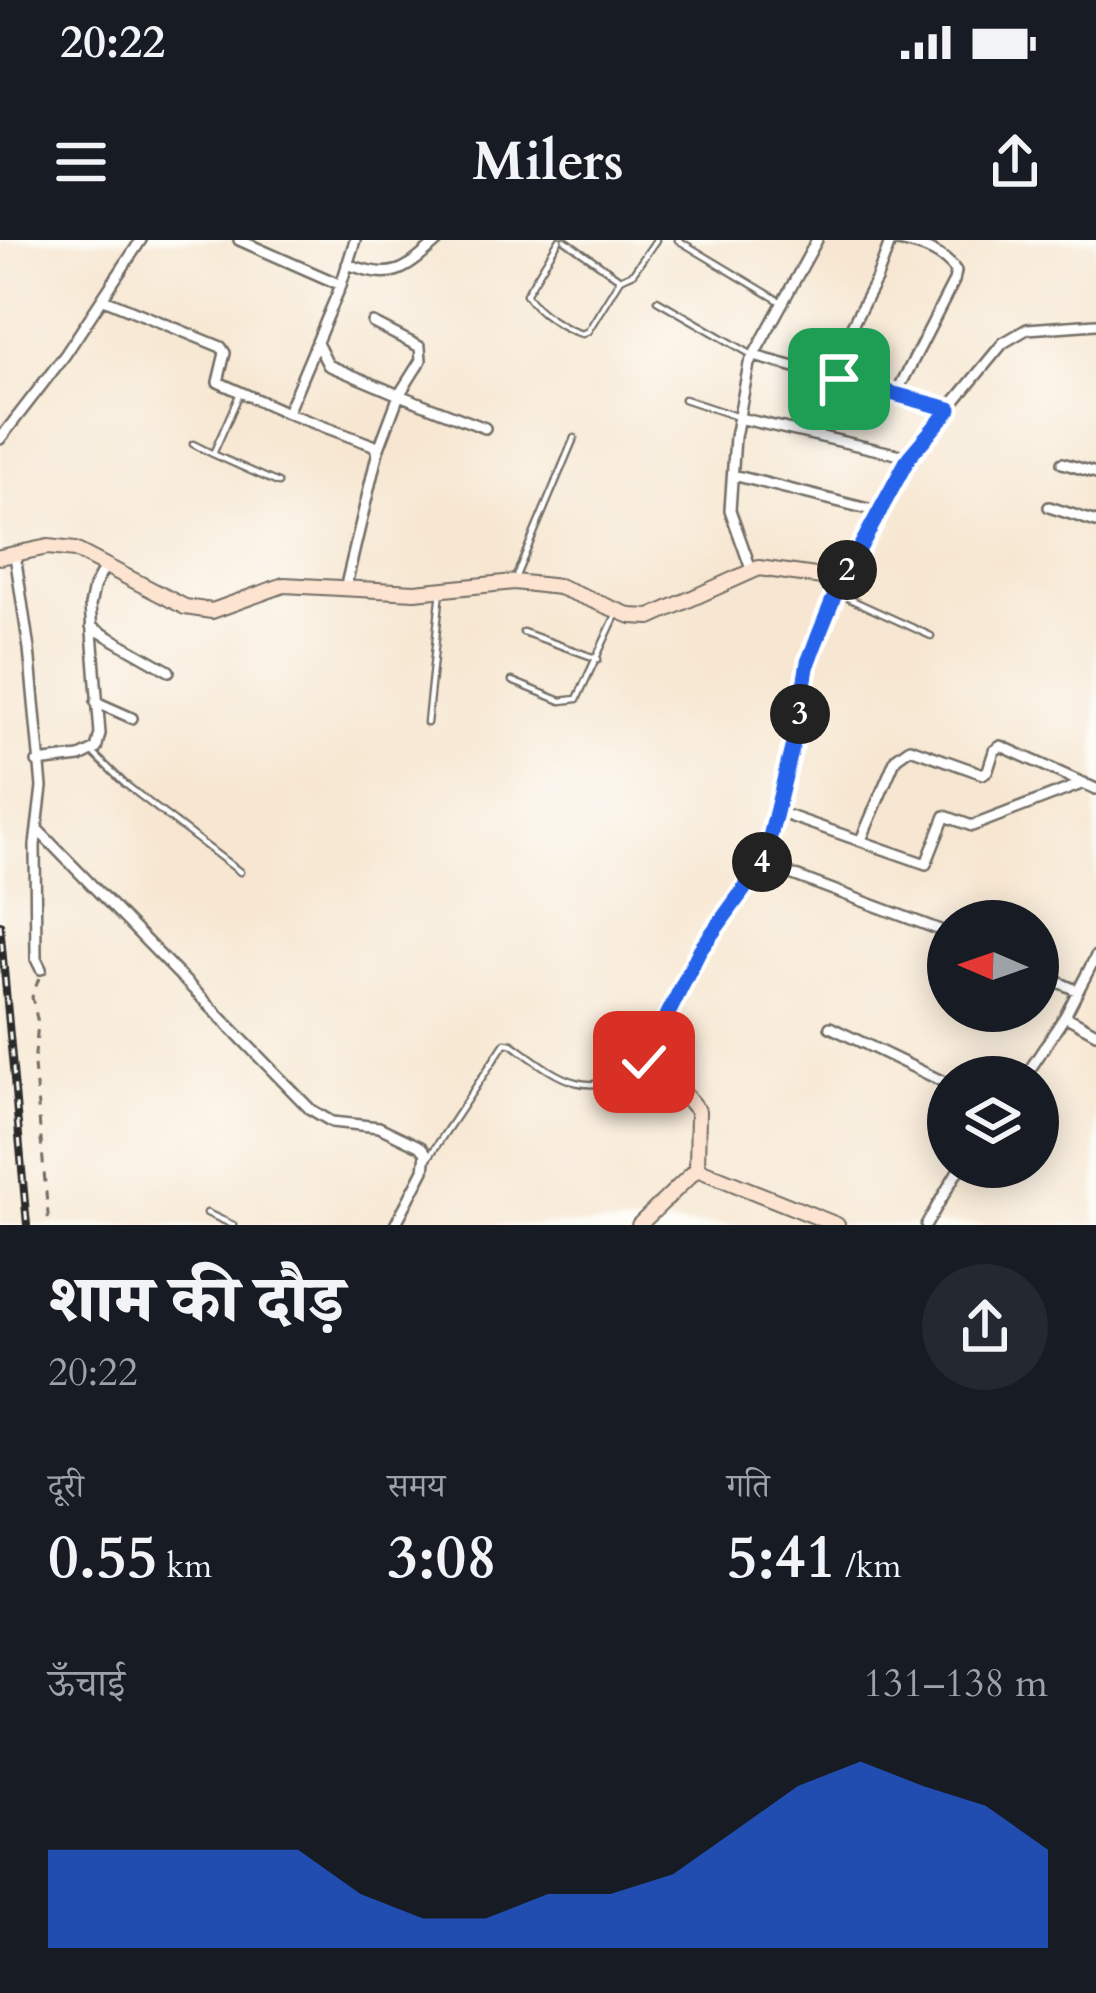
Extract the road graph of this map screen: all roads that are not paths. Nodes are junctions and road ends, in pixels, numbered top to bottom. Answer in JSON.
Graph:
{"nodes":[{"id":1,"x":141,"y":240,"type":"edge"},
{"id":2,"x":239,"y":240,"type":"edge"},
{"id":3,"x":355,"y":240,"type":"edge"},
{"id":4,"x":439,"y":240,"type":"edge"},
{"id":5,"x":562,"y":240,"type":"edge"},
{"id":6,"x":656,"y":240,"type":"edge"},
{"id":7,"x":678,"y":240,"type":"edge"},
{"id":8,"x":818,"y":240,"type":"edge"},
{"id":9,"x":347,"y":264,"type":"junction"},
{"id":10,"x":620,"y":279,"type":"junction"},
{"id":11,"x":341,"y":285,"type":"junction"},
{"id":12,"x":104,"y":299,"type":"junction"},
{"id":13,"x":657,"y":300,"type":"dead end"},
{"id":14,"x":783,"y":303,"type":"junction"},
{"id":15,"x":373,"y":323,"type":"dead end"},
{"id":16,"x":1096,"y":324,"type":"edge"},
{"id":17,"x":317,"y":343,"type":"junction"},
{"id":18,"x":754,"y":356,"type":"junction"},
{"id":19,"x":826,"y":375,"type":"junction"},
{"id":20,"x":240,"y":393,"type":"junction"},
{"id":21,"x":896,"y":394,"type":"junction"},
{"id":22,"x":399,"y":395,"type":"junction"},
{"id":23,"x":684,"y":398,"type":"dead end"},
{"id":24,"x":950,"y":409,"type":"junction"},
{"id":25,"x":287,"y":413,"type":"junction"},
{"id":26,"x":739,"y":418,"type":"junction"},
{"id":27,"x":485,"y":428,"type":"dead end"},
{"id":28,"x":574,"y":438,"type":"dead end"},
{"id":29,"x":0,"y":439,"type":"edge"},
{"id":30,"x":193,"y":444,"type":"dead end"},
{"id":31,"x":378,"y":451,"type":"junction"},
{"id":32,"x":213,"y":454,"type":"junction"},
{"id":33,"x":909,"y":457,"type":"junction"},
{"id":34,"x":1062,"y":463,"type":"dead end"},
{"id":35,"x":1096,"y":473,"type":"edge"},
{"id":36,"x":733,"y":475,"type":"junction"},
{"id":37,"x":278,"y":483,"type":"dead end"},
{"id":38,"x":1049,"y":506,"type":"dead end"},
{"id":39,"x":877,"y":511,"type":"junction"},
{"id":40,"x":1096,"y":522,"type":"edge"},
{"id":41,"x":7,"y":556,"type":"edge"},
{"id":42,"x":105,"y":566,"type":"junction"},
{"id":43,"x":751,"y":569,"type":"junction"},
{"id":44,"x":514,"y":582,"type":"junction"},
{"id":45,"x":345,"y":589,"type":"junction"},
{"id":46,"x":441,"y":590,"type":"junction"},
{"id":47,"x":836,"y":592,"type":"junction"},
{"id":48,"x":618,"y":610,"type":"junction"},
{"id":49,"x":91,"y":627,"type":"junction"},
{"id":50,"x":523,"y":632,"type":"dead end"},
{"id":51,"x":931,"y":636,"type":"dead end"},
{"id":52,"x":598,"y":658,"type":"junction"},
{"id":53,"x":169,"y":671,"type":"dead end"},
{"id":54,"x":512,"y":681,"type":"dead end"},
{"id":55,"x":96,"y":701,"type":"junction"},
{"id":56,"x":132,"y":718,"type":"dead end"},
{"id":57,"x":428,"y":723,"type":"dead end"},
{"id":58,"x":92,"y":752,"type":"junction"},
{"id":59,"x":37,"y":762,"type":"junction"},
{"id":60,"x":1084,"y":783,"type":"junction"},
{"id":61,"x":1096,"y":789,"type":"edge"},
{"id":62,"x":778,"y":812,"type":"junction"},
{"id":63,"x":38,"y":830,"type":"junction"},
{"id":64,"x":861,"y":840,"type":"junction"},
{"id":65,"x":761,"y":863,"type":"junction"},
{"id":66,"x":240,"y":872,"type":"dead end"},
{"id":67,"x":927,"y":925,"type":"edge"},
{"id":68,"x":1096,"y":956,"type":"edge"},
{"id":69,"x":41,"y":969,"type":"road end"},
{"id":70,"x":1059,"y":982,"type":"edge"},
{"id":71,"x":1078,"y":991,"type":"junction"},
{"id":72,"x":1065,"y":1016,"type":"junction"},
{"id":73,"x":830,"y":1027,"type":"dead end"},
{"id":74,"x":1096,"y":1033,"type":"edge"},
{"id":75,"x":1039,"y":1056,"type":"edge"},
{"id":76,"x":644,"y":1062,"type":"junction"},
{"id":77,"x":927,"y":1074,"type":"edge"},
{"id":78,"x":427,"y":1160,"type":"junction"},
{"id":79,"x":697,"y":1169,"type":"junction"},
{"id":80,"x":948,"y":1188,"type":"edge"},
{"id":81,"x":207,"y":1213,"type":"dead end"},
{"id":82,"x":233,"y":1225,"type":"edge"},
{"id":83,"x":395,"y":1225,"type":"edge"},
{"id":84,"x":639,"y":1225,"type":"edge"},
{"id":85,"x":836,"y":1225,"type":"edge"},
{"id":86,"x":926,"y":1225,"type":"edge"}],
"edges":[{"from":1,"to":12,"type":"street"},
{"from":2,"to":11,"type":"street"},
{"from":3,"to":9,"type":"street"},
{"from":4,"to":9,"type":"street"},
{"from":5,"to":10,"type":"lane"},
{"from":5,"to":10,"type":"lane"},
{"from":6,"to":10,"type":"lane"},
{"from":7,"to":14,"type":"lane"},
{"from":8,"to":14,"type":"street"},
{"from":9,"to":11,"type":"street"},
{"from":11,"to":17,"type":"street"},
{"from":12,"to":20,"type":"street"},
{"from":12,"to":29,"type":"street"},
{"from":13,"to":18,"type":"lane"},
{"from":14,"to":18,"type":"street"},
{"from":15,"to":22,"type":"street"},
{"from":16,"to":24,"type":"street"},
{"from":17,"to":22,"type":"street"},
{"from":17,"to":25,"type":"street"},
{"from":18,"to":19,"type":"street"},
{"from":18,"to":26,"type":"street"},
{"from":19,"to":21,"type":"street"},
{"from":19,"to":21,"type":"street"},
{"from":20,"to":25,"type":"street"},
{"from":20,"to":32,"type":"lane"},
{"from":21,"to":24,"type":"street"},
{"from":22,"to":27,"type":"street"},
{"from":22,"to":31,"type":"street"},
{"from":23,"to":26,"type":"lane"},
{"from":24,"to":33,"type":"street"},
{"from":25,"to":31,"type":"street"},
{"from":26,"to":33,"type":"street"},
{"from":26,"to":36,"type":"street"},
{"from":28,"to":44,"type":"lane"},
{"from":30,"to":32,"type":"lane"},
{"from":31,"to":45,"type":"street"},
{"from":32,"to":37,"type":"lane"},
{"from":33,"to":39,"type":"street"},
{"from":34,"to":35,"type":"street"},
{"from":36,"to":39,"type":"street"},
{"from":36,"to":43,"type":"street"},
{"from":38,"to":40,"type":"street"},
{"from":39,"to":47,"type":"street"},
{"from":41,"to":42,"type":"street"},
{"from":41,"to":59,"type":"street"},
{"from":42,"to":45,"type":"street"},
{"from":42,"to":49,"type":"street"},
{"from":43,"to":47,"type":"street"},
{"from":43,"to":48,"type":"street"},
{"from":44,"to":46,"type":"street"},
{"from":44,"to":48,"type":"street"},
{"from":45,"to":46,"type":"street"},
{"from":46,"to":57,"type":"lane"},
{"from":47,"to":51,"type":"lane"},
{"from":47,"to":62,"type":"street"},
{"from":48,"to":52,"type":"lane"},
{"from":49,"to":53,"type":"street"},
{"from":49,"to":55,"type":"street"},
{"from":50,"to":52,"type":"lane"},
{"from":52,"to":54,"type":"lane"},
{"from":55,"to":56,"type":"street"},
{"from":55,"to":58,"type":"street"},
{"from":58,"to":59,"type":"street"},
{"from":58,"to":66,"type":"lane"},
{"from":59,"to":63,"type":"street"},
{"from":60,"to":61,"type":"street"},
{"from":60,"to":64,"type":"street"},
{"from":60,"to":64,"type":"street"},
{"from":62,"to":64,"type":"street"},
{"from":62,"to":65,"type":"street"},
{"from":63,"to":69,"type":"street"},
{"from":63,"to":78,"type":"street"},
{"from":65,"to":67,"type":"street"},
{"from":65,"to":76,"type":"street"},
{"from":68,"to":71,"type":"street"},
{"from":70,"to":71,"type":"street"},
{"from":71,"to":72,"type":"street"},
{"from":72,"to":74,"type":"street"},
{"from":72,"to":75,"type":"street"},
{"from":73,"to":77,"type":"street"},
{"from":76,"to":78,"type":"lane"},
{"from":76,"to":79,"type":"street"},
{"from":78,"to":83,"type":"street"},
{"from":79,"to":84,"type":"street"},
{"from":79,"to":85,"type":"street"},
{"from":80,"to":86,"type":"street"},
{"from":81,"to":82,"type":"lane"}]}
